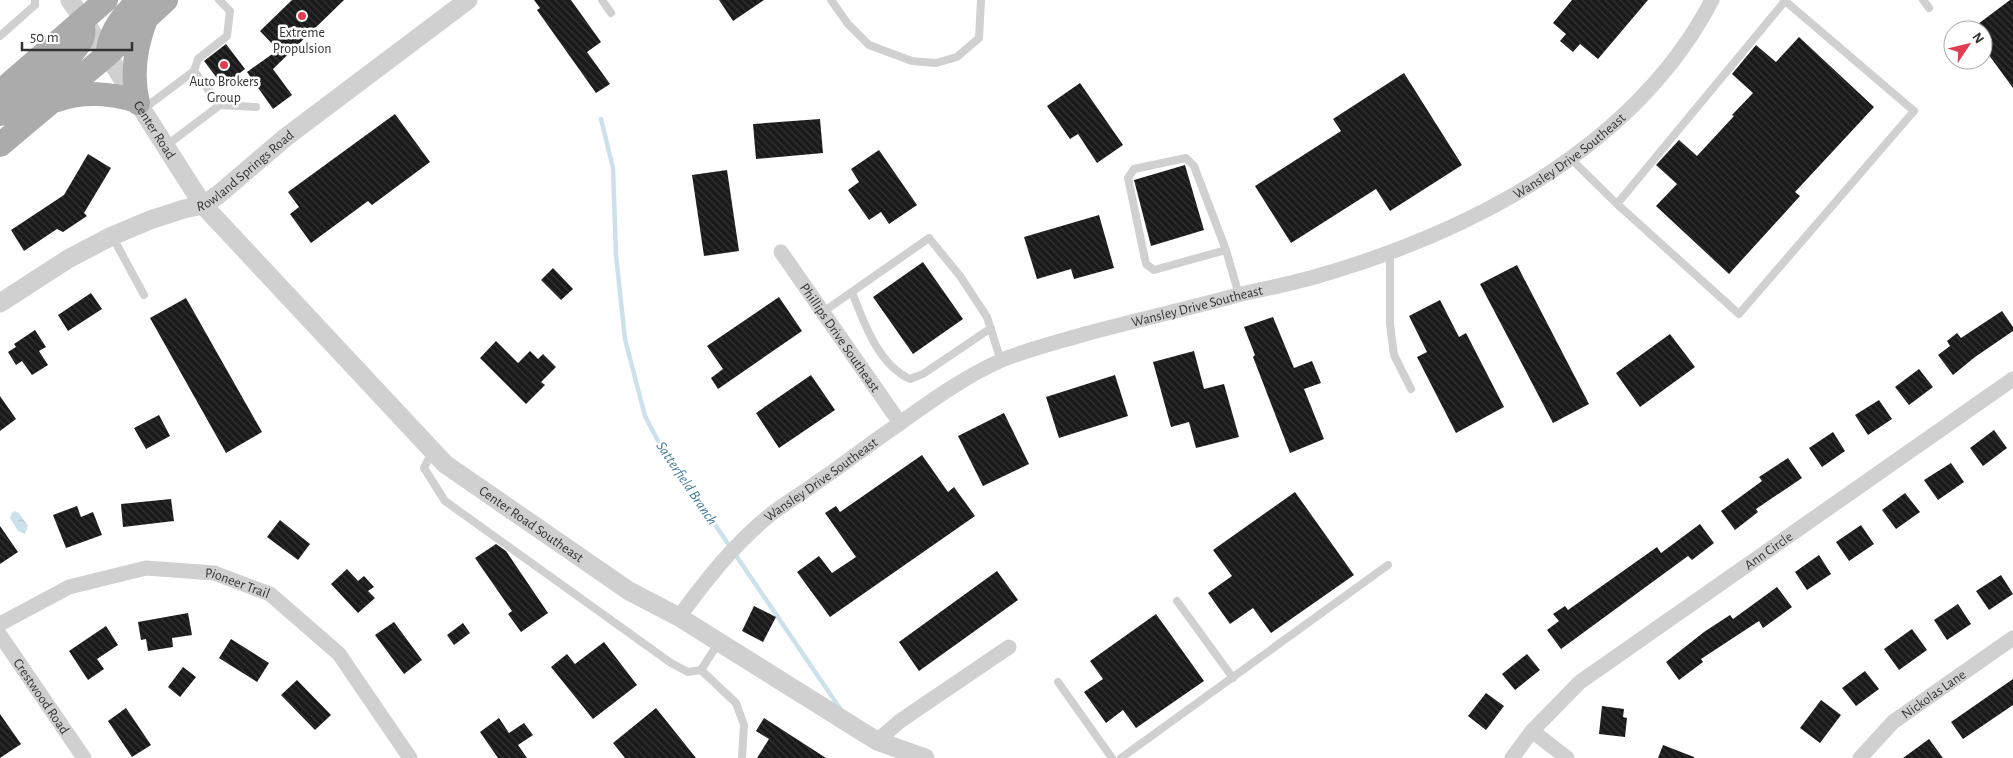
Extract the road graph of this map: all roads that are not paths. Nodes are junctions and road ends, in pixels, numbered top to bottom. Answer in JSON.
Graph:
{"nodes":[{"id":1,"x":35,"y":0,"type":"edge"},
{"id":2,"x":70,"y":0,"type":"edge"},
{"id":3,"x":106,"y":0,"type":"edge"},
{"id":4,"x":166,"y":0,"type":"edge"},
{"id":5,"x":219,"y":0,"type":"edge"},
{"id":6,"x":468,"y":0,"type":"edge"},
{"id":7,"x":602,"y":0,"type":"edge"},
{"id":8,"x":831,"y":0,"type":"edge"},
{"id":9,"x":981,"y":0,"type":"edge"},
{"id":10,"x":1712,"y":0,"type":"edge"},
{"id":11,"x":1784,"y":0,"type":"edge"},
{"id":12,"x":1923,"y":0,"type":"edge"},
{"id":13,"x":1929,"y":8,"type":"dead end"},
{"id":14,"x":143,"y":9,"type":"edge"},
{"id":15,"x":611,"y":13,"type":"dead end"},
{"id":16,"x":84,"y":20,"type":"junction"},
{"id":17,"x":0,"y":36,"type":"edge"},
{"id":18,"x":107,"y":55,"type":"junction"},
{"id":19,"x":194,"y":71,"type":"junction"},
{"id":20,"x":0,"y":92,"type":"edge"},
{"id":21,"x":52,"y":101,"type":"junction"},
{"id":22,"x":139,"y":105,"type":"junction"},
{"id":23,"x":220,"y":105,"type":"junction"},
{"id":24,"x":256,"y":107,"type":"dead end"},
{"id":25,"x":0,"y":114,"type":"edge"},
{"id":26,"x":0,"y":145,"type":"edge"},
{"id":27,"x":165,"y":147,"type":"junction"},
{"id":28,"x":1570,"y":158,"type":"junction"},
{"id":29,"x":1616,"y":204,"type":"junction"},
{"id":30,"x":203,"y":205,"type":"junction"},
{"id":31,"x":112,"y":236,"type":"junction"},
{"id":32,"x":1226,"y":250,"type":"junction"},
{"id":33,"x":781,"y":252,"type":"dead end"},
{"id":34,"x":1390,"y":253,"type":"junction"},
{"id":35,"x":852,"y":292,"type":"junction"},
{"id":36,"x":144,"y":295,"type":"dead end"},
{"id":37,"x":1239,"y":295,"type":"junction"},
{"id":38,"x":0,"y":303,"type":"edge"},
{"id":39,"x":823,"y":312,"type":"junction"},
{"id":40,"x":991,"y":328,"type":"junction"},
{"id":41,"x":1001,"y":361,"type":"junction"},
{"id":42,"x":2013,"y":379,"type":"edge"},
{"id":43,"x":1411,"y":389,"type":"dead end"},
{"id":44,"x":900,"y":423,"type":"junction"},
{"id":45,"x":433,"y":451,"type":"junction"},
{"id":46,"x":1388,"y":565,"type":"dead end"},
{"id":47,"x":1178,"y":601,"type":"dead end"},
{"id":48,"x":679,"y":617,"type":"junction"},
{"id":49,"x":0,"y":624,"type":"edge"},
{"id":50,"x":0,"y":635,"type":"edge"},
{"id":51,"x":2013,"y":638,"type":"edge"},
{"id":52,"x":719,"y":642,"type":"junction"},
{"id":53,"x":1009,"y":647,"type":"dead end"},
{"id":54,"x":701,"y":670,"type":"junction"},
{"id":55,"x":1233,"y":678,"type":"junction"},
{"id":56,"x":1058,"y":682,"type":"dead end"},
{"id":57,"x":1532,"y":731,"type":"junction"},
{"id":58,"x":877,"y":741,"type":"junction"},
{"id":59,"x":84,"y":758,"type":"edge"},
{"id":60,"x":410,"y":758,"type":"edge"},
{"id":61,"x":742,"y":758,"type":"edge"},
{"id":62,"x":925,"y":758,"type":"edge"},
{"id":63,"x":1112,"y":758,"type":"edge"},
{"id":64,"x":1121,"y":758,"type":"edge"},
{"id":65,"x":1512,"y":758,"type":"edge"},
{"id":66,"x":1567,"y":758,"type":"edge"},
{"id":67,"x":1860,"y":758,"type":"edge"}],
"edges":[{"from":1,"to":17,"type":"lane"},
{"from":2,"to":16,"type":"street","name":"Center Road"},
{"from":3,"to":16,"type":"main road"},
{"from":4,"to":14,"type":"main road"},
{"from":5,"to":19,"type":"lane"},
{"from":6,"to":30,"type":"street","name":"Rowland Springs Road"},
{"from":7,"to":15,"type":"lane"},
{"from":8,"to":9,"type":"lane"},
{"from":10,"to":28,"type":"street","name":"Wansley Drive Southeast"},
{"from":11,"to":29,"type":"lane"},
{"from":11,"to":29,"type":"lane"},
{"from":12,"to":13,"type":"lane"},
{"from":14,"to":18,"type":"main road"},
{"from":14,"to":22,"type":"main road"},
{"from":16,"to":18,"type":"street","name":"Center Road"},
{"from":16,"to":20,"type":"main road"},
{"from":16,"to":25,"type":"main road"},
{"from":18,"to":21,"type":"main road"},
{"from":18,"to":22,"type":"street","name":"Center Road"},
{"from":19,"to":22,"type":"lane"},
{"from":19,"to":23,"type":"lane"},
{"from":21,"to":22,"type":"main road"},
{"from":21,"to":26,"type":"main road"},
{"from":22,"to":27,"type":"street","name":"Center Road"},
{"from":23,"to":24,"type":"lane"},
{"from":23,"to":27,"type":"lane"},
{"from":27,"to":30,"type":"street","name":"Center Road"},
{"from":28,"to":29,"type":"lane"},
{"from":28,"to":34,"type":"street","name":"Wansley Drive Southeast"},
{"from":30,"to":31,"type":"street","name":"Rowland Springs Road"},
{"from":30,"to":45,"type":"street","name":"Center Road Southeast"},
{"from":31,"to":36,"type":"lane"},
{"from":31,"to":38,"type":"street","name":"Rowland Springs Road"},
{"from":32,"to":32,"type":"lane"},
{"from":32,"to":37,"type":"lane"},
{"from":33,"to":39,"type":"street","name":"Phillips Drive Southeast"},
{"from":34,"to":37,"type":"street","name":"Wansley Drive Southeast"},
{"from":34,"to":43,"type":"lane"},
{"from":35,"to":39,"type":"lane"},
{"from":35,"to":40,"type":"lane"},
{"from":35,"to":40,"type":"lane"},
{"from":37,"to":41,"type":"street","name":"Wansley Drive Southeast"},
{"from":39,"to":44,"type":"street","name":"Phillips Drive Southeast"},
{"from":40,"to":41,"type":"lane"},
{"from":41,"to":44,"type":"street","name":"Wansley Drive Southeast"},
{"from":42,"to":57,"type":"street","name":"Ann Circle"},
{"from":44,"to":48,"type":"street","name":"Wansley Drive Southeast"},
{"from":45,"to":48,"type":"street","name":"Center Road Southeast"},
{"from":45,"to":54,"type":"lane"},
{"from":46,"to":55,"type":"lane"},
{"from":47,"to":55,"type":"lane"},
{"from":48,"to":52,"type":"street","name":"Center Road Southeast"},
{"from":49,"to":60,"type":"street","name":"Pioneer Trail"},
{"from":50,"to":59,"type":"street","name":"Crestwood Road"},
{"from":51,"to":67,"type":"street","name":"Nickolas Lane"},
{"from":52,"to":54,"type":"lane"},
{"from":52,"to":58,"type":"street","name":"Center Road Southeast"},
{"from":53,"to":58,"type":"street"},
{"from":54,"to":61,"type":"lane"},
{"from":55,"to":64,"type":"lane"},
{"from":56,"to":63,"type":"lane"},
{"from":57,"to":65,"type":"street","name":"Ann Circle"},
{"from":57,"to":66,"type":"street"},
{"from":58,"to":62,"type":"street","name":"Center Road Southeast"}]}
